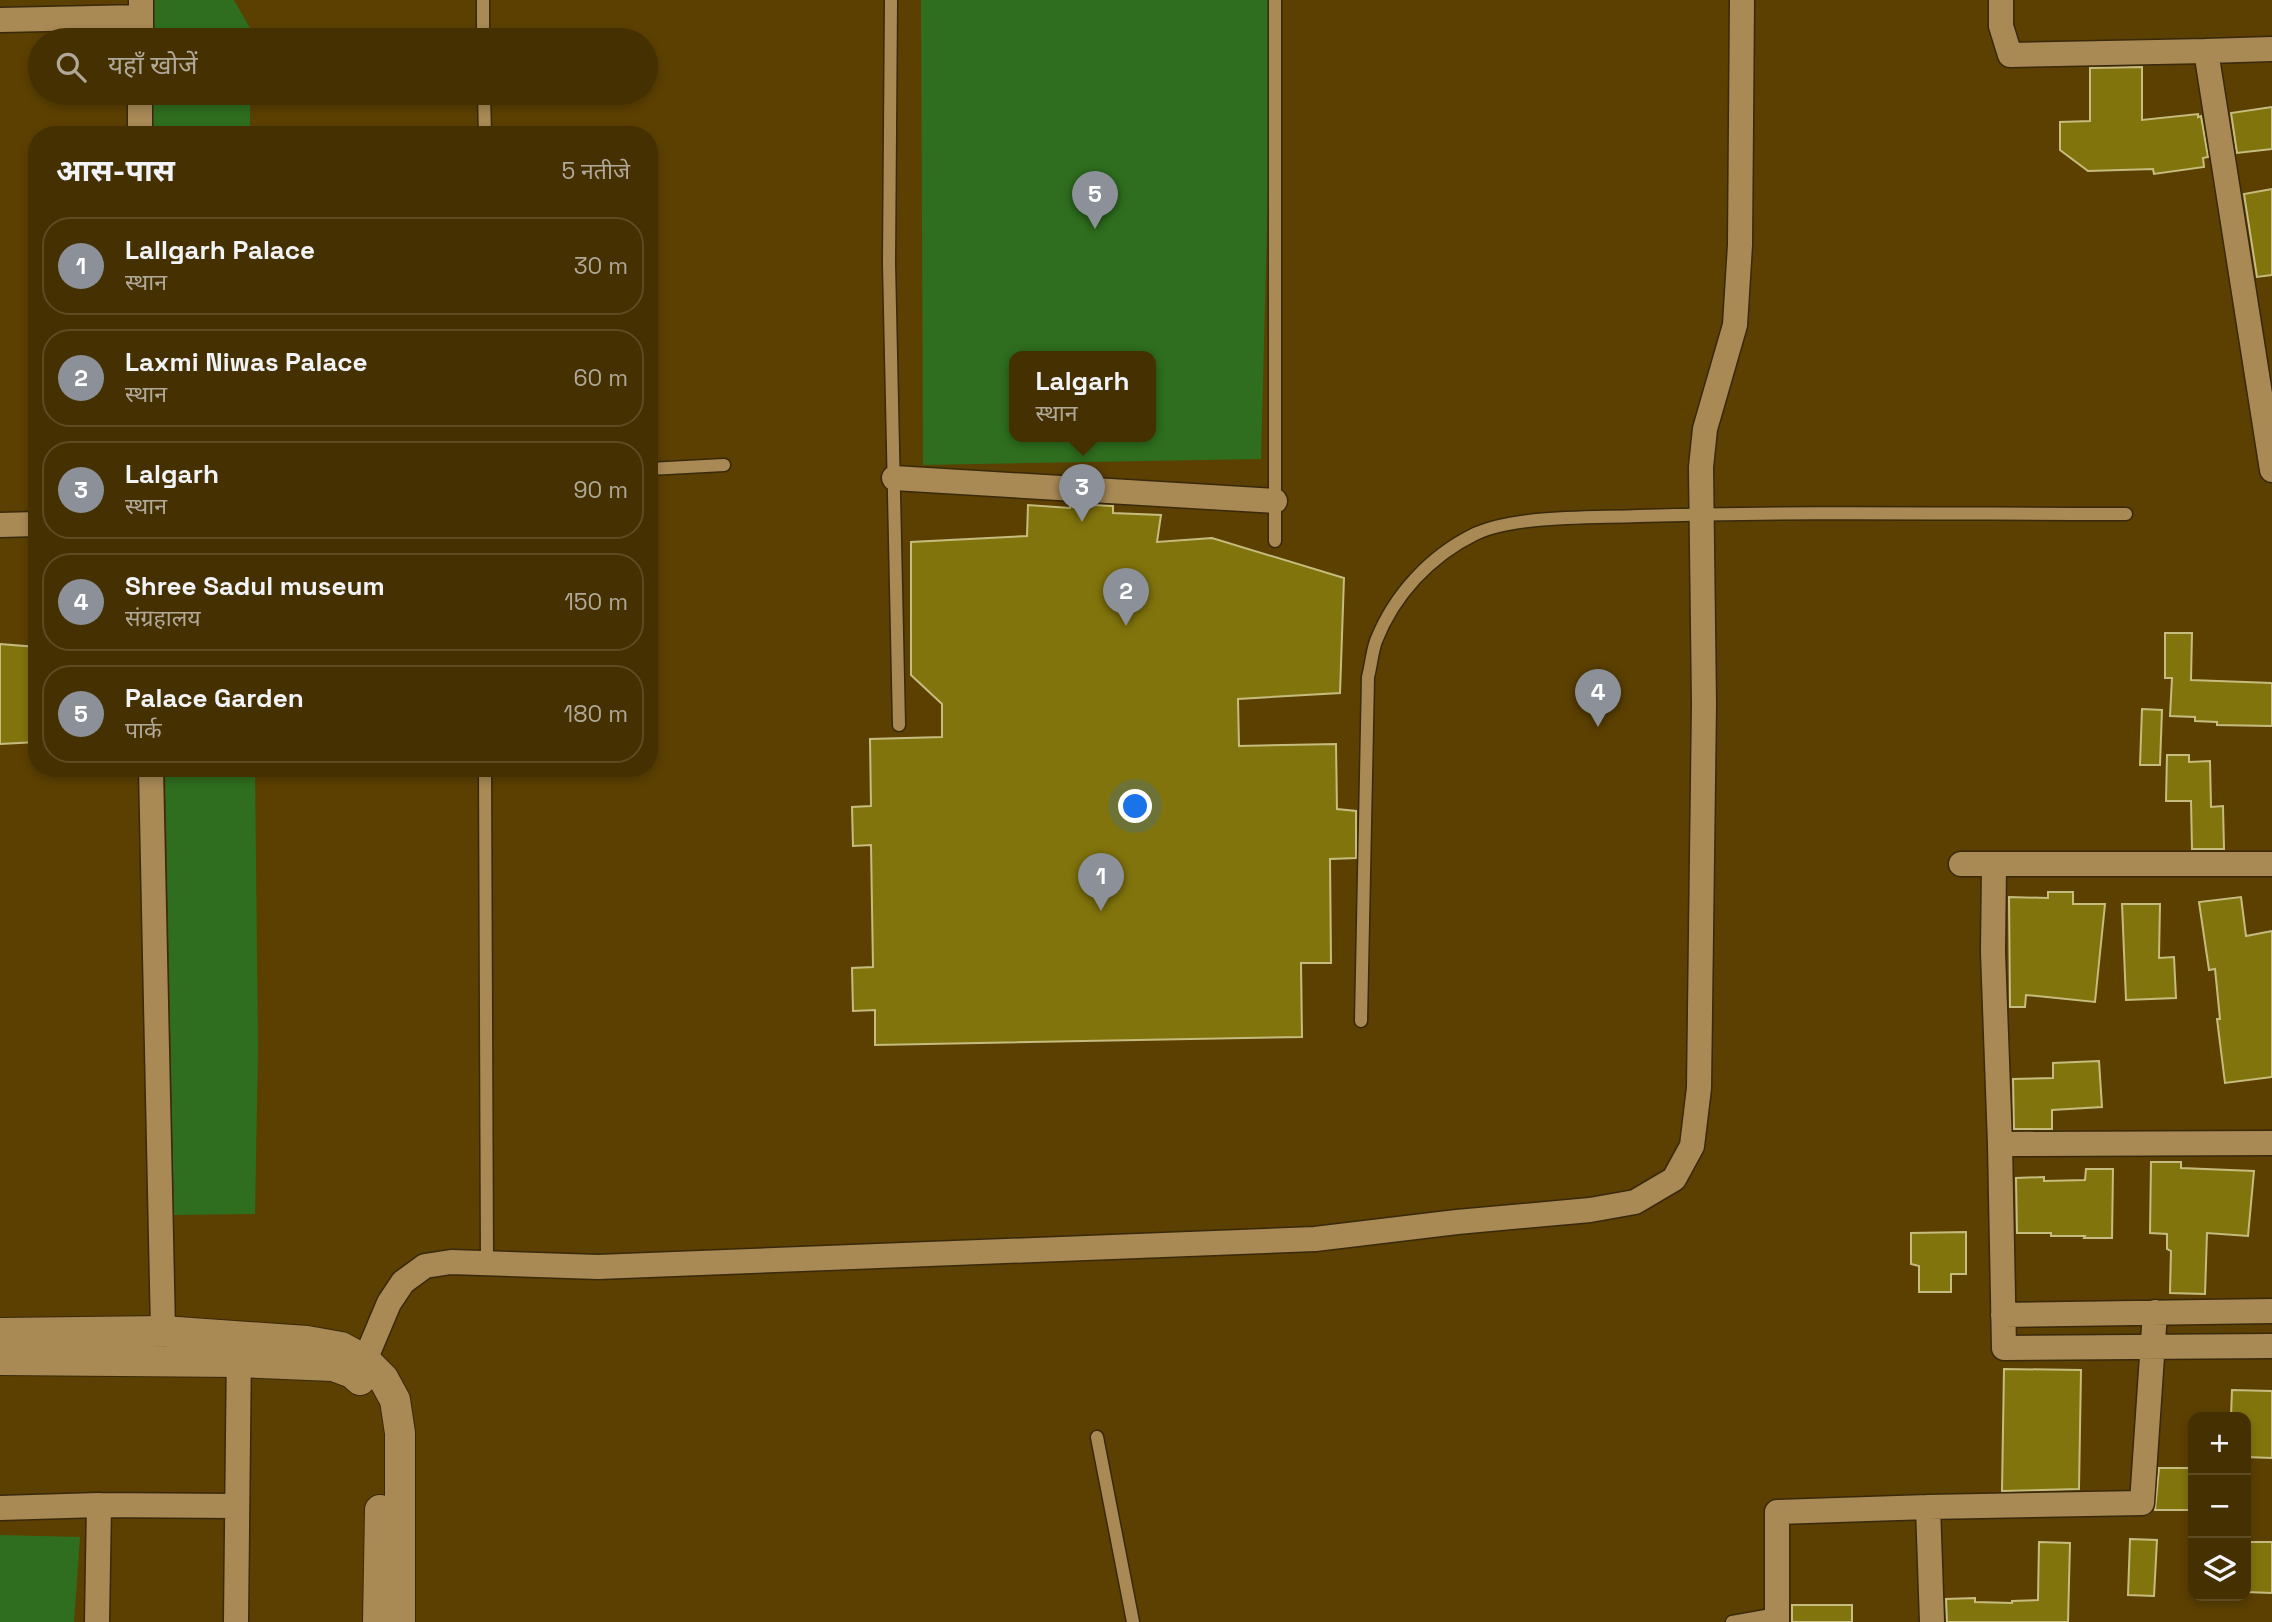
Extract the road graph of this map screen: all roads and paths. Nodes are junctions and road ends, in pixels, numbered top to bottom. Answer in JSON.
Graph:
{"nodes":[{"id":1,"x":483,"y":0,"type":"edge"},
{"id":2,"x":891,"y":0,"type":"edge"},
{"id":3,"x":1275,"y":0,"type":"edge"},
{"id":4,"x":1742,"y":0,"type":"edge"},
{"id":5,"x":2001,"y":0,"type":"edge"},
{"id":6,"x":141,"y":19,"type":"edge"},
{"id":7,"x":0,"y":20,"type":"edge"},
{"id":8,"x":483,"y":28,"type":"edge"},
{"id":9,"x":2272,"y":49,"type":"edge"},
{"id":10,"x":2206,"y":51,"type":"junction"},
{"id":11,"x":140,"y":105,"type":"edge"},
{"id":12,"x":484,"y":105,"type":"edge"},
{"id":13,"x":140,"y":126,"type":"edge"},
{"id":14,"x":485,"y":126,"type":"edge"},
{"id":15,"x":724,"y":465,"type":"dead end"},
{"id":16,"x":658,"y":469,"type":"edge"},
{"id":17,"x":2272,"y":470,"type":"edge"},
{"id":18,"x":894,"y":478,"type":"junction"},
{"id":19,"x":1275,"y":501,"type":"junction"},
{"id":20,"x":1702,"y":514,"type":"junction"},
{"id":21,"x":2126,"y":514,"type":"dead end"},
{"id":22,"x":28,"y":524,"type":"edge"},
{"id":23,"x":0,"y":525,"type":"edge"},
{"id":24,"x":1275,"y":541,"type":"dead end"},
{"id":25,"x":899,"y":725,"type":"dead end"},
{"id":26,"x":151,"y":777,"type":"edge"},
{"id":27,"x":485,"y":777,"type":"edge"},
{"id":28,"x":1961,"y":864,"type":"dead end"},
{"id":29,"x":2272,"y":864,"type":"edge"},
{"id":30,"x":1994,"y":866,"type":"junction"},
{"id":31,"x":1361,"y":1021,"type":"dead end"},
{"id":32,"x":2272,"y":1143,"type":"edge"},
{"id":33,"x":2000,"y":1144,"type":"junction"},
{"id":34,"x":487,"y":1263,"type":"junction"},
{"id":35,"x":2272,"y":1311,"type":"edge"},
{"id":36,"x":2155,"y":1312,"type":"junction"},
{"id":37,"x":2003,"y":1315,"type":"junction"},
{"id":38,"x":163,"y":1331,"type":"junction"},
{"id":39,"x":0,"y":1333,"type":"edge"},
{"id":40,"x":2152,"y":1346,"type":"junction"},
{"id":41,"x":2272,"y":1346,"type":"edge"},
{"id":42,"x":239,"y":1350,"type":"junction"},
{"id":43,"x":0,"y":1360,"type":"edge"},
{"id":44,"x":365,"y":1360,"type":"junction"},
{"id":45,"x":1097,"y":1437,"type":"dead end"},
{"id":46,"x":99,"y":1505,"type":"junction"},
{"id":47,"x":236,"y":1506,"type":"junction"},
{"id":48,"x":1928,"y":1507,"type":"junction"},
{"id":49,"x":0,"y":1508,"type":"edge"},
{"id":50,"x":1777,"y":1618,"type":"edge"},
{"id":51,"x":97,"y":1622,"type":"edge"},
{"id":52,"x":236,"y":1622,"type":"edge"},
{"id":53,"x":378,"y":1622,"type":"edge"},
{"id":54,"x":400,"y":1622,"type":"edge"},
{"id":55,"x":1133,"y":1622,"type":"edge"},
{"id":56,"x":1732,"y":1622,"type":"edge"},
{"id":57,"x":1932,"y":1622,"type":"edge"}],
"edges":[{"from":1,"to":8,"type":"lane"},
{"from":2,"to":18,"type":"lane"},
{"from":3,"to":19,"type":"lane"},
{"from":4,"to":20,"type":"street"},
{"from":5,"to":10,"type":"street"},
{"from":6,"to":7,"type":"street"},
{"from":9,"to":10,"type":"street"},
{"from":10,"to":17,"type":"street"},
{"from":11,"to":13,"type":"street"},
{"from":12,"to":14,"type":"lane"},
{"from":15,"to":16,"type":"lane"},
{"from":18,"to":19,"type":"street"},
{"from":18,"to":25,"type":"lane"},
{"from":19,"to":24,"type":"lane"},
{"from":20,"to":21,"type":"lane"},
{"from":20,"to":31,"type":"lane"},
{"from":20,"to":34,"type":"street"},
{"from":22,"to":23,"type":"street"},
{"from":26,"to":38,"type":"street"},
{"from":27,"to":34,"type":"lane"},
{"from":28,"to":30,"type":"street"},
{"from":29,"to":30,"type":"street"},
{"from":30,"to":33,"type":"street"},
{"from":32,"to":33,"type":"street"},
{"from":33,"to":37,"type":"street"},
{"from":34,"to":44,"type":"street"},
{"from":35,"to":36,"type":"street"},
{"from":36,"to":37,"type":"street"},
{"from":36,"to":40,"type":"street"},
{"from":37,"to":40,"type":"street"},
{"from":38,"to":39,"type":"street"},
{"from":38,"to":42,"type":"street"},
{"from":40,"to":41,"type":"street"},
{"from":40,"to":48,"type":"street"},
{"from":42,"to":43,"type":"street"},
{"from":42,"to":44,"type":"street"},
{"from":42,"to":47,"type":"street"},
{"from":42,"to":53,"type":"street"},
{"from":44,"to":54,"type":"street"},
{"from":45,"to":55,"type":"lane"},
{"from":46,"to":47,"type":"street"},
{"from":46,"to":49,"type":"street"},
{"from":46,"to":51,"type":"street"},
{"from":47,"to":52,"type":"street"},
{"from":48,"to":50,"type":"street"},
{"from":48,"to":57,"type":"street"},
{"from":50,"to":56,"type":"lane"}]}
